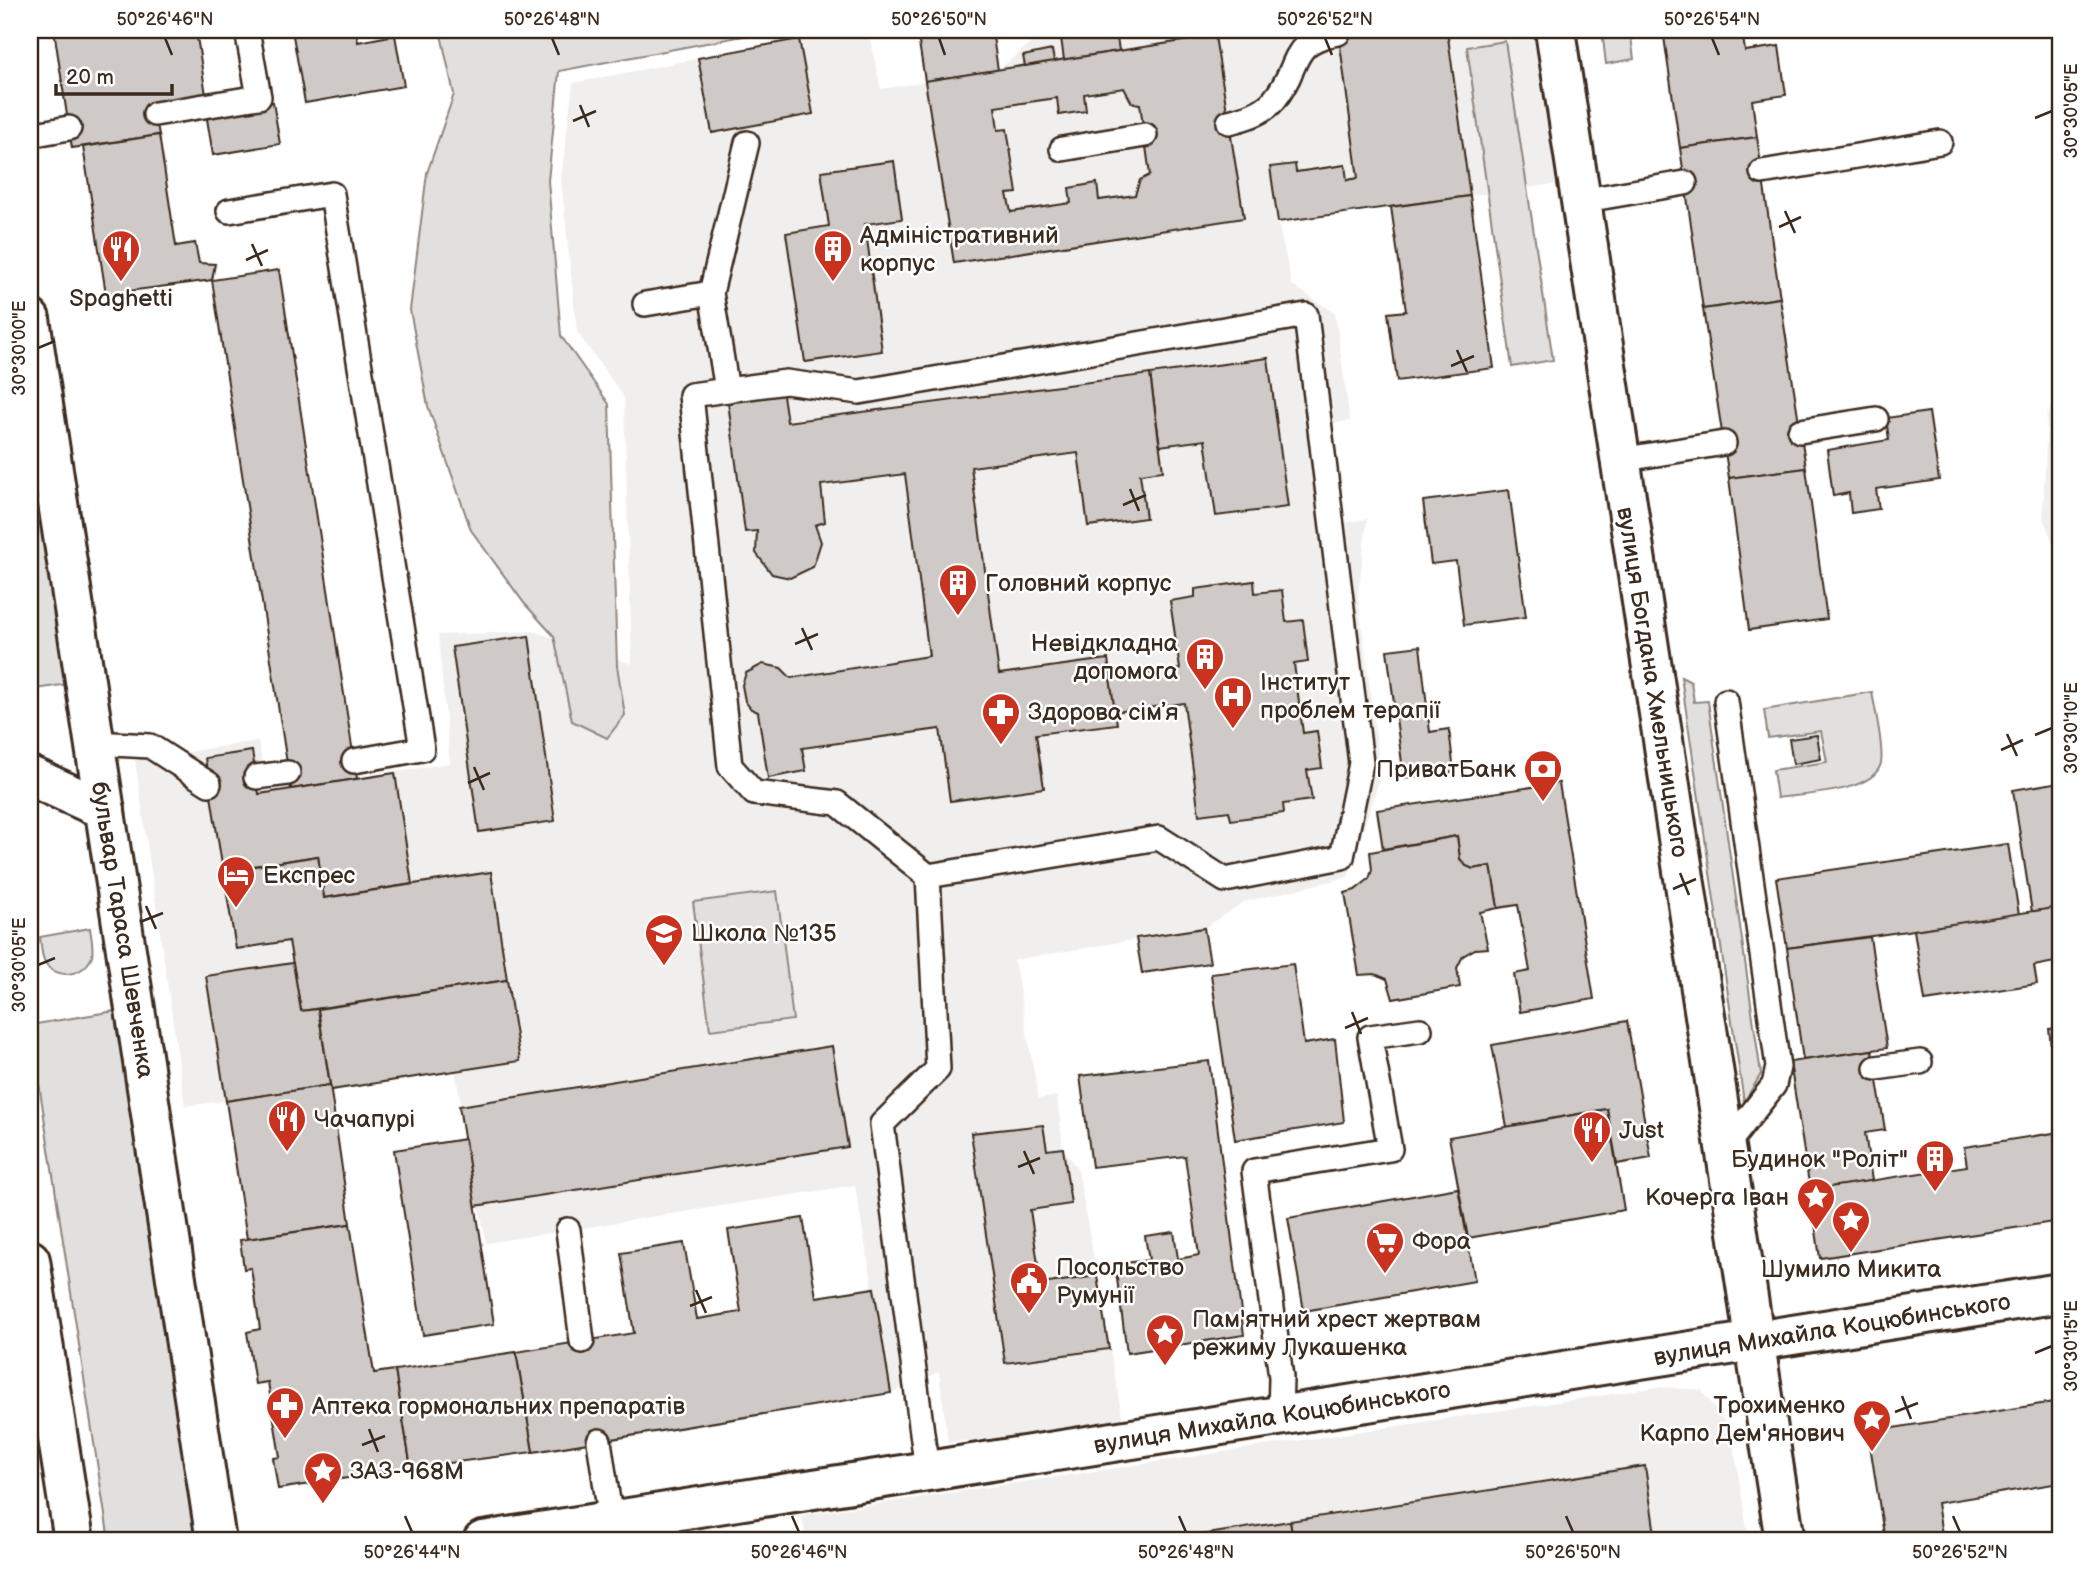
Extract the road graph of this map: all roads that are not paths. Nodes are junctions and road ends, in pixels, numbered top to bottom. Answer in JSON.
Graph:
{"nodes":[{"id":1,"x":247,"y":30,"type":"edge"},
{"id":2,"x":1555,"y":30,"type":"edge"},
{"id":3,"x":1338,"y":33,"type":"dead end"},
{"id":4,"x":155,"y":114,"type":"dead end"},
{"id":5,"x":1229,"y":122,"type":"dead end"},
{"id":6,"x":69,"y":128,"type":"dead end"},
{"id":7,"x":30,"y":135,"type":"edge"},
{"id":8,"x":1145,"y":135,"type":"dead end"},
{"id":9,"x":1940,"y":142,"type":"dead end"},
{"id":10,"x":747,"y":143,"type":"dead end"},
{"id":11,"x":1062,"y":149,"type":"dead end"},
{"id":12,"x":1762,"y":172,"type":"dead end"},
{"id":13,"x":1685,"y":183,"type":"dead end"},
{"id":14,"x":1580,"y":201,"type":"junction"},
{"id":15,"x":229,"y":211,"type":"dead end"},
{"id":16,"x":711,"y":293,"type":"junction"},
{"id":17,"x":645,"y":304,"type":"dead end"},
{"id":18,"x":30,"y":319,"type":"edge"},
{"id":19,"x":727,"y":390,"type":"junction"},
{"id":20,"x":1876,"y":419,"type":"dead end"},
{"id":21,"x":1800,"y":431,"type":"dead end"},
{"id":22,"x":1724,"y":443,"type":"dead end"},
{"id":23,"x":1619,"y":460,"type":"junction"},
{"id":24,"x":1726,"y":701,"type":"dead end"},
{"id":25,"x":94,"y":743,"type":"junction"},
{"id":26,"x":354,"y":761,"type":"dead end"},
{"id":27,"x":288,"y":773,"type":"dead end"},
{"id":28,"x":30,"y":776,"type":"edge"},
{"id":29,"x":256,"y":777,"type":"dead end"},
{"id":30,"x":209,"y":784,"type":"dead end"},
{"id":31,"x":105,"y":810,"type":"junction"},
{"id":32,"x":928,"y":876,"type":"junction"},
{"id":33,"x":1420,"y":1030,"type":"dead end"},
{"id":34,"x":1920,"y":1062,"type":"dead end"},
{"id":35,"x":1875,"y":1068,"type":"dead end"},
{"id":36,"x":1723,"y":1150,"type":"junction"},
{"id":37,"x":568,"y":1230,"type":"dead end"},
{"id":38,"x":30,"y":1260,"type":"edge"},
{"id":39,"x":2060,"y":1293,"type":"edge"},
{"id":40,"x":582,"y":1341,"type":"dead end"},
{"id":41,"x":1754,"y":1342,"type":"junction"},
{"id":42,"x":1280,"y":1416,"type":"junction"},
{"id":43,"x":599,"y":1441,"type":"dead end"},
{"id":44,"x":927,"y":1472,"type":"junction"},
{"id":45,"x":611,"y":1521,"type":"junction"},
{"id":46,"x":74,"y":1541,"type":"edge"},
{"id":47,"x":216,"y":1541,"type":"edge"},
{"id":48,"x":483,"y":1541,"type":"edge"},
{"id":49,"x":1784,"y":1541,"type":"edge"}],
"edges":[{"from":1,"to":4,"type":"lane"},
{"from":2,"to":14,"type":"street","name":"вулиця Богдана Хмельницького"},
{"from":3,"to":5,"type":"lane"},
{"from":6,"to":7,"type":"lane"},
{"from":8,"to":11,"type":"lane"},
{"from":9,"to":12,"type":"lane"},
{"from":10,"to":16,"type":"lane"},
{"from":13,"to":14,"type":"lane"},
{"from":14,"to":23,"type":"street","name":"вулиця Богдана Хмельницького"},
{"from":15,"to":26,"type":"lane"},
{"from":16,"to":17,"type":"lane"},
{"from":16,"to":19,"type":"lane"},
{"from":18,"to":25,"type":"street","name":"бульвар Тараса Шевченка"},
{"from":19,"to":32,"type":"lane"},
{"from":19,"to":32,"type":"lane"},
{"from":20,"to":21,"type":"lane"},
{"from":22,"to":23,"type":"lane"},
{"from":23,"to":36,"type":"street","name":"вулиця Богдана Хмельницького"},
{"from":24,"to":36,"type":"lane"},
{"from":25,"to":30,"type":"lane"},
{"from":25,"to":31,"type":"street","name":"бульвар Тараса Шевченка"},
{"from":27,"to":29,"type":"lane"},
{"from":28,"to":31,"type":"street"},
{"from":31,"to":47,"type":"street","name":"бульвар Тараса Шевченка"},
{"from":32,"to":44,"type":"lane"},
{"from":33,"to":42,"type":"lane"},
{"from":34,"to":35,"type":"lane"},
{"from":36,"to":41,"type":"street","name":"вулиця Богдана Хмельницького"},
{"from":37,"to":40,"type":"lane"},
{"from":38,"to":46,"type":"street"},
{"from":39,"to":41,"type":"street","name":"вулиця Михайла Коцюбинського"},
{"from":41,"to":42,"type":"street","name":"вулиця Михайла Коцюбинського"},
{"from":41,"to":49,"type":"street","name":"вулиця Богдана Хмельницького"},
{"from":42,"to":44,"type":"street","name":"вулиця Михайла Коцюбинського"},
{"from":43,"to":45,"type":"lane"},
{"from":44,"to":45,"type":"street","name":"вулиця Михайла Коцюбинського"},
{"from":45,"to":48,"type":"street","name":"вулиця Михайла Коцюбинського"}]}
